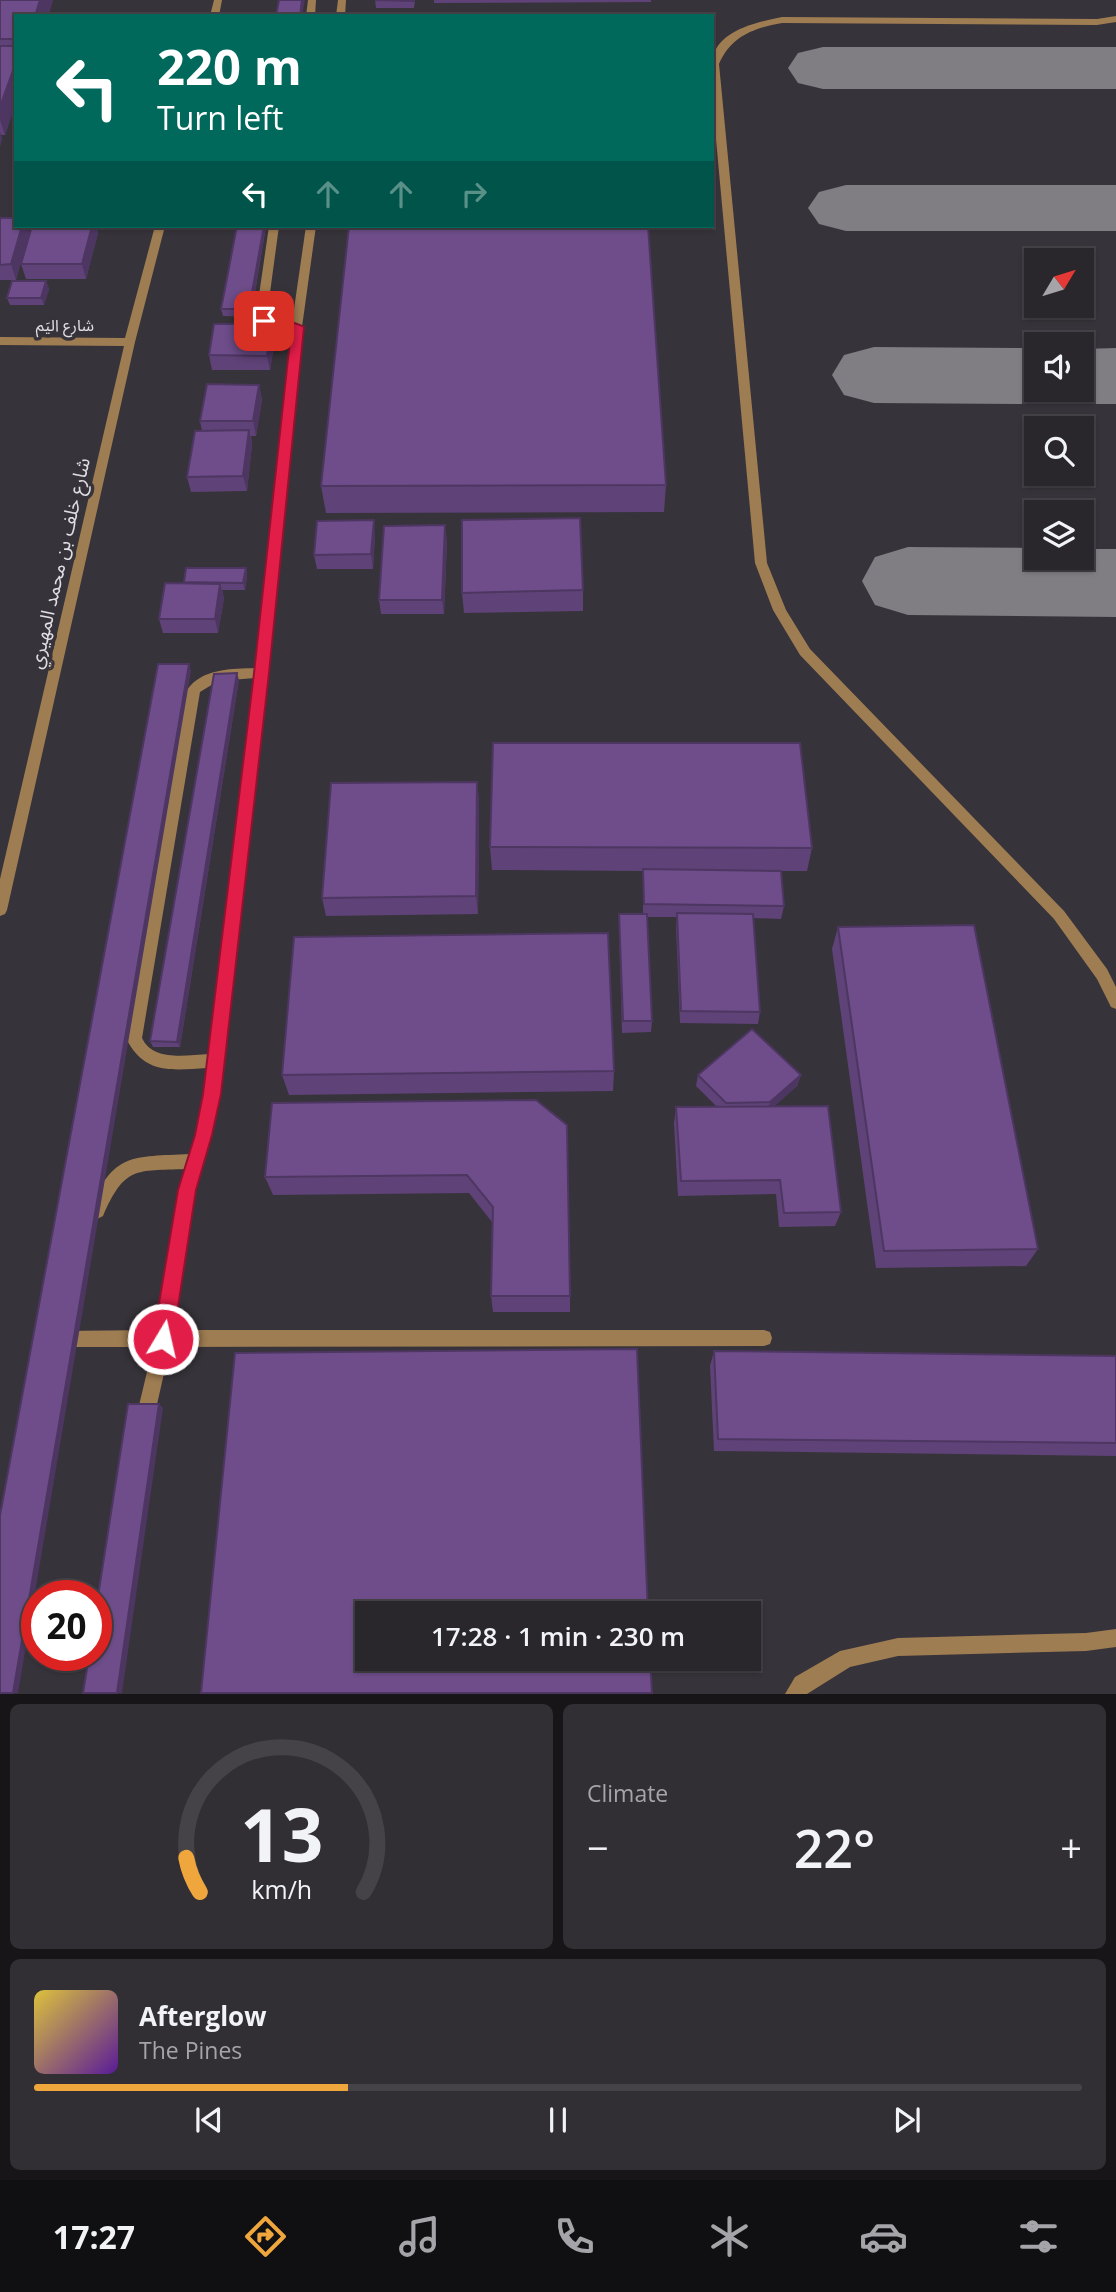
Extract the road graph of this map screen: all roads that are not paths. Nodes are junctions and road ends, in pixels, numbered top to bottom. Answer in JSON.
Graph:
{"nodes":[{"id":1,"x":1116,"y":19,"type":"edge"},
{"id":2,"x":159,"y":228,"type":"edge"},
{"id":3,"x":274,"y":228,"type":"edge"},
{"id":4,"x":311,"y":228,"type":"edge"},
{"id":5,"x":297,"y":327,"type":"junction"},
{"id":6,"x":0,"y":341,"type":"edge"},
{"id":7,"x":130,"y":342,"type":"junction"},
{"id":8,"x":262,"y":673,"type":"junction"},
{"id":9,"x":0,"y":910,"type":"edge"},
{"id":10,"x":1116,"y":1002,"type":"edge"},
{"id":11,"x":216,"y":1061,"type":"junction"},
{"id":12,"x":195,"y":1161,"type":"junction"},
{"id":13,"x":90,"y":1234,"type":"edge"},
{"id":14,"x":764,"y":1338,"type":"dead end"},
{"id":15,"x":57,"y":1339,"type":"edge"},
{"id":16,"x":163,"y":1339,"type":"junction"},
{"id":17,"x":142,"y":1434,"type":"edge"},
{"id":18,"x":1116,"y":1638,"type":"edge"},
{"id":19,"x":794,"y":1693,"type":"edge"}],
"edges":[{"from":1,"to":10,"type":"street"},
{"from":2,"to":7,"type":"street","name":"شارع خلف بن محمد المهيري"},
{"from":3,"to":5,"type":"street"},
{"from":4,"to":5,"type":"street"},
{"from":5,"to":8,"type":"street"},
{"from":6,"to":7,"type":"street","name":"شارع اليَم"},
{"from":7,"to":9,"type":"street","name":"شارع خلف بن محمد المهيري"},
{"from":8,"to":11,"type":"street"},
{"from":8,"to":11,"type":"street"},
{"from":11,"to":12,"type":"street"},
{"from":12,"to":13,"type":"street"},
{"from":12,"to":16,"type":"street"},
{"from":14,"to":16,"type":"street"},
{"from":15,"to":16,"type":"street"},
{"from":16,"to":17,"type":"street"},
{"from":18,"to":19,"type":"street"}]}
